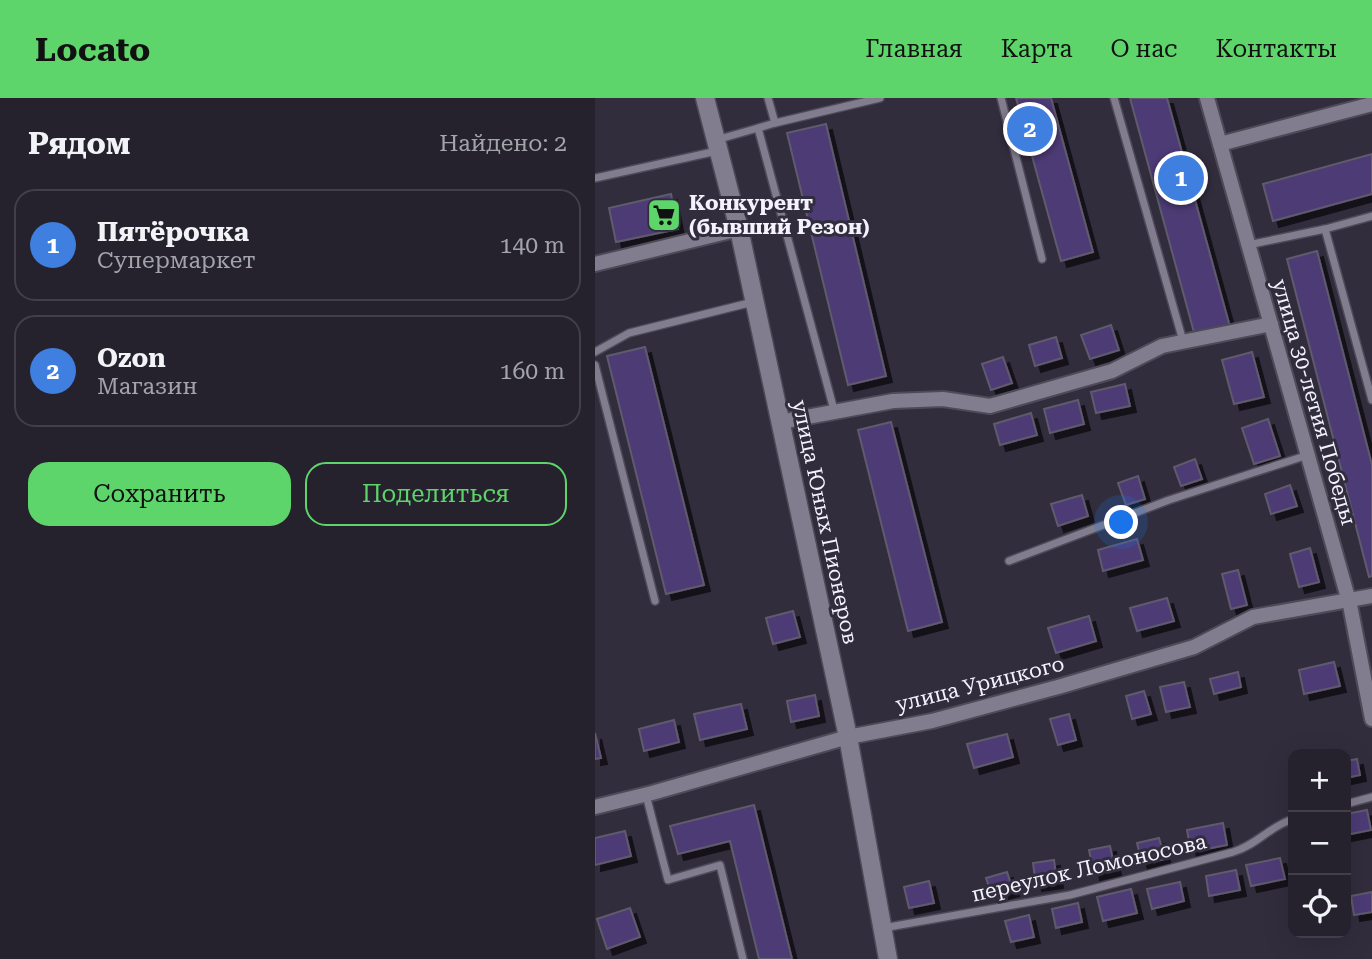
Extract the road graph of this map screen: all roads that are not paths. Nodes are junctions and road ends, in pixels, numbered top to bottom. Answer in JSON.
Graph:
{"nodes":[{"id":1,"x":705,"y":98,"type":"edge"},
{"id":2,"x":768,"y":98,"type":"edge"},
{"id":3,"x":880,"y":98,"type":"edge"},
{"id":4,"x":1001,"y":98,"type":"edge"},
{"id":5,"x":1114,"y":98,"type":"edge"},
{"id":6,"x":1207,"y":98,"type":"edge"},
{"id":7,"x":1372,"y":104,"type":"edge"},
{"id":8,"x":775,"y":123,"type":"junction"},
{"id":9,"x":758,"y":128,"type":"junction"},
{"id":10,"x":1220,"y":144,"type":"junction"},
{"id":11,"x":717,"y":145,"type":"junction"},
{"id":12,"x":595,"y":178,"type":"edge"},
{"id":13,"x":1372,"y":216,"type":"edge"},
{"id":14,"x":739,"y":229,"type":"junction"},
{"id":15,"x":1325,"y":229,"type":"junction"},
{"id":16,"x":1248,"y":245,"type":"junction"},
{"id":17,"x":1042,"y":259,"type":"dead end"},
{"id":18,"x":595,"y":264,"type":"edge"},
{"id":19,"x":754,"y":301,"type":"junction"},
{"id":20,"x":1271,"y":324,"type":"junction"},
{"id":21,"x":1183,"y":341,"type":"junction"},
{"id":22,"x":595,"y":352,"type":"edge"},
{"id":23,"x":595,"y":365,"type":"edge"},
{"id":24,"x":1372,"y":400,"type":"edge"},
{"id":25,"x":834,"y":410,"type":"junction"},
{"id":26,"x":780,"y":422,"type":"junction"},
{"id":27,"x":1308,"y":455,"type":"junction"},
{"id":28,"x":1009,"y":561,"type":"dead end"},
{"id":29,"x":1372,"y":596,"type":"edge"},
{"id":30,"x":1349,"y":600,"type":"junction"},
{"id":31,"x":655,"y":601,"type":"dead end"},
{"id":32,"x":1372,"y":719,"type":"edge"},
{"id":33,"x":848,"y":737,"type":"junction"},
{"id":34,"x":646,"y":794,"type":"junction"},
{"id":35,"x":1372,"y":797,"type":"edge"},
{"id":36,"x":1351,"y":803,"type":"edge"},
{"id":37,"x":595,"y":807,"type":"edge"},
{"id":38,"x":1288,"y":820,"type":"edge"},
{"id":39,"x":883,"y":928,"type":"junction"},
{"id":40,"x":743,"y":959,"type":"edge"},
{"id":41,"x":888,"y":959,"type":"edge"}],
"edges":[{"from":1,"to":11,"type":"main road","name":"улица Юных Пионеров"},
{"from":2,"to":8,"type":"lane"},
{"from":3,"to":8,"type":"lane"},
{"from":4,"to":17,"type":"lane"},
{"from":5,"to":21,"type":"lane"},
{"from":6,"to":10,"type":"street","name":"улица 30-летия Победы"},
{"from":7,"to":10,"type":"street"},
{"from":8,"to":9,"type":"lane"},
{"from":9,"to":11,"type":"lane"},
{"from":9,"to":25,"type":"lane"},
{"from":10,"to":16,"type":"street","name":"улица 30-летия Победы"},
{"from":11,"to":12,"type":"lane"},
{"from":11,"to":14,"type":"main road","name":"улица Юных Пионеров"},
{"from":13,"to":15,"type":"lane"},
{"from":14,"to":18,"type":"street"},
{"from":14,"to":19,"type":"main road","name":"улица Юных Пионеров"},
{"from":15,"to":16,"type":"lane"},
{"from":15,"to":24,"type":"lane"},
{"from":16,"to":20,"type":"street","name":"улица 30-летия Победы"},
{"from":19,"to":22,"type":"lane"},
{"from":19,"to":26,"type":"main road","name":"улица Юных Пионеров"},
{"from":20,"to":21,"type":"street"},
{"from":20,"to":27,"type":"street","name":"улица 30-летия Победы"},
{"from":21,"to":25,"type":"street"},
{"from":23,"to":31,"type":"lane"},
{"from":25,"to":26,"type":"street"},
{"from":26,"to":33,"type":"main road","name":"улица Юных Пионеров"},
{"from":27,"to":28,"type":"lane"},
{"from":27,"to":30,"type":"street","name":"улица 30-летия Победы"},
{"from":29,"to":30,"type":"street","name":"улица Урицкого"},
{"from":30,"to":32,"type":"street","name":"улица 30-летия Победы"},
{"from":30,"to":33,"type":"street","name":"улица Урицкого"},
{"from":33,"to":34,"type":"street","name":"улица Урицкого"},
{"from":33,"to":39,"type":"main road","name":"улица Юных Пионеров"},
{"from":34,"to":37,"type":"street","name":"улица Урицкого"},
{"from":34,"to":40,"type":"lane"},
{"from":35,"to":36,"type":"lane"},
{"from":38,"to":39,"type":"lane","name":"переулок Ломоносова"},
{"from":39,"to":41,"type":"main road","name":"улица Юных Пионеров"}]}
